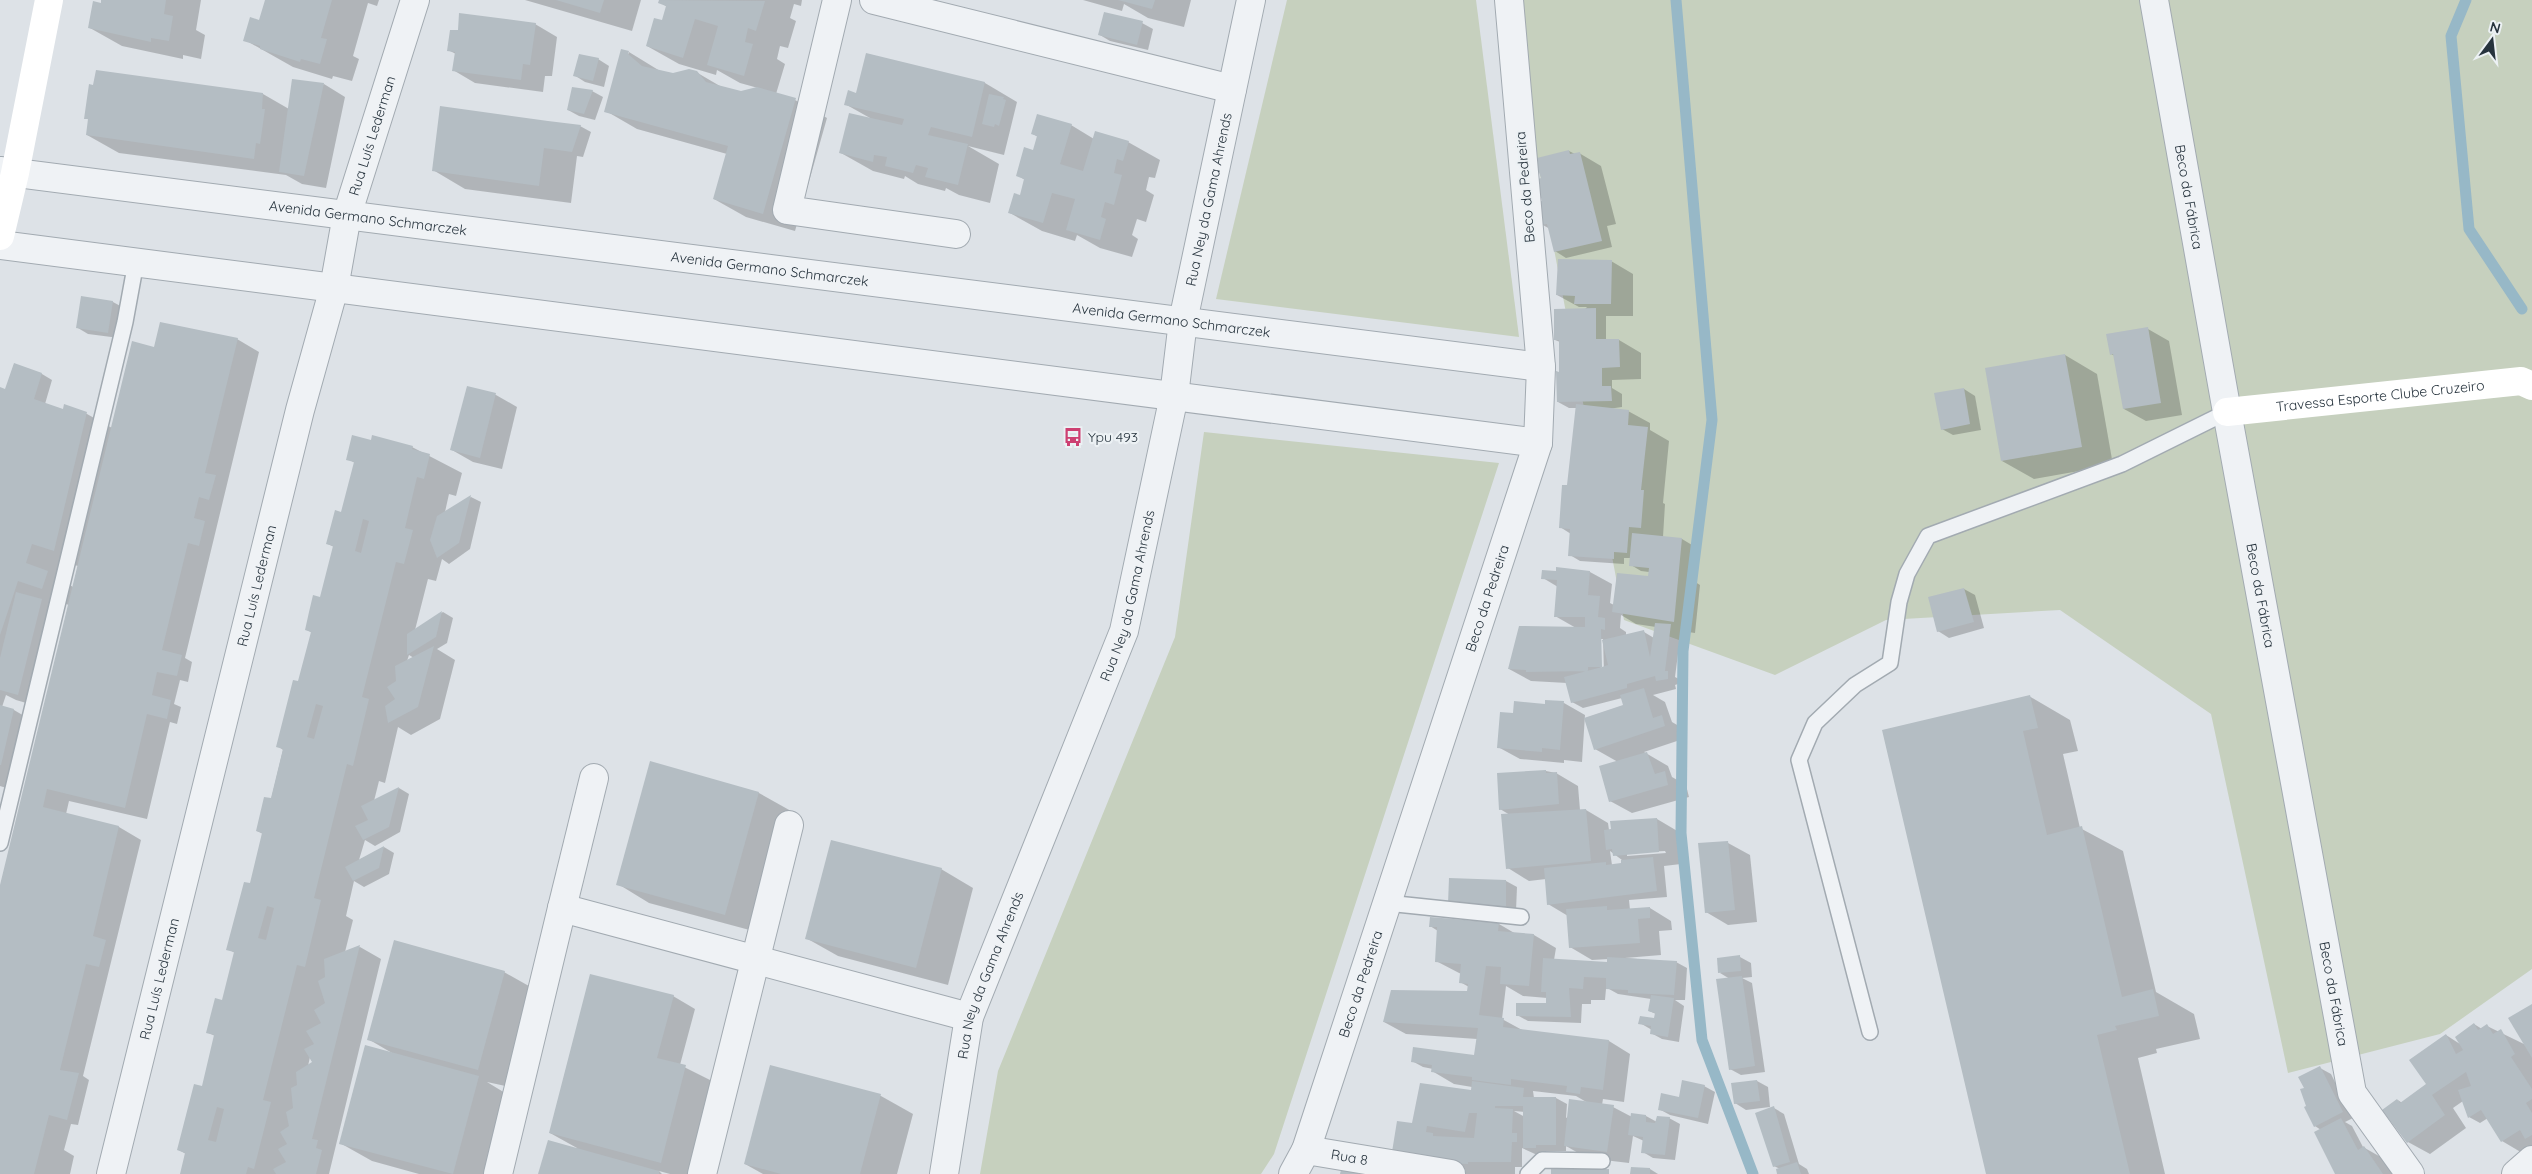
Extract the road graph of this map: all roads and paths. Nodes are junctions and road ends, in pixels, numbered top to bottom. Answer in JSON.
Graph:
{"nodes":[{"id":1,"x":49,"y":0,"type":"edge"},
{"id":2,"x":415,"y":0,"type":"edge"},
{"id":3,"x":837,"y":0,"type":"edge"},
{"id":4,"x":874,"y":0,"type":"edge"},
{"id":5,"x":1251,"y":0,"type":"edge"},
{"id":6,"x":1509,"y":0,"type":"edge"},
{"id":7,"x":2154,"y":0,"type":"edge"},
{"id":8,"x":1232,"y":89,"type":"junction"},
{"id":9,"x":8,"y":172,"type":"edge"},
{"id":10,"x":347,"y":215,"type":"junction"},
{"id":11,"x":956,"y":234,"type":"dead end"},
{"id":12,"x":0,"y":236,"type":"edge"},
{"id":13,"x":0,"y":245,"type":"edge"},
{"id":14,"x":136,"y":262,"type":"junction"},
{"id":15,"x":334,"y":288,"type":"junction"},
{"id":16,"x":1183,"y":321,"type":"junction"},
{"id":17,"x":1541,"y":367,"type":"junction"},
{"id":18,"x":2532,"y":386,"type":"edge"},
{"id":19,"x":1174,"y":396,"type":"junction"},
{"id":20,"x":2227,"y":412,"type":"junction"},
{"id":21,"x":1538,"y":443,"type":"junction"},
{"id":22,"x":594,"y":778,"type":"dead end"},
{"id":23,"x":789,"y":824,"type":"dead end"},
{"id":24,"x":0,"y":843,"type":"edge"},
{"id":25,"x":1387,"y":903,"type":"junction"},
{"id":26,"x":562,"y":908,"type":"junction"},
{"id":27,"x":1521,"y":917,"type":"dead end"},
{"id":28,"x":756,"y":960,"type":"junction"},
{"id":29,"x":969,"y":1017,"type":"junction"},
{"id":30,"x":1870,"y":1032,"type":"dead end"},
{"id":31,"x":1306,"y":1150,"type":"junction"},
{"id":32,"x":2532,"y":1160,"type":"edge"},
{"id":33,"x":1602,"y":1161,"type":"dead end"},
{"id":34,"x":111,"y":1174,"type":"edge"},
{"id":35,"x":498,"y":1174,"type":"edge"},
{"id":36,"x":702,"y":1174,"type":"edge"},
{"id":37,"x":944,"y":1174,"type":"edge"},
{"id":38,"x":1293,"y":1174,"type":"edge"},
{"id":39,"x":1451,"y":1174,"type":"edge"},
{"id":40,"x":1528,"y":1174,"type":"edge"},
{"id":41,"x":2410,"y":1174,"type":"edge"},
{"id":42,"x":2516,"y":1174,"type":"edge"}],
"edges":[{"from":1,"to":9,"type":"street"},
{"from":2,"to":10,"type":"street","name":"Rua Luís Lederman"},
{"from":3,"to":11,"type":"street"},
{"from":4,"to":8,"type":"street"},
{"from":5,"to":8,"type":"street","name":"Rua Ney da Gama Ahrends"},
{"from":6,"to":17,"type":"street","name":"Beco da Pedreira"},
{"from":7,"to":20,"type":"street","name":"Beco da Fábrica"},
{"from":8,"to":16,"type":"street","name":"Rua Ney da Gama Ahrends"},
{"from":9,"to":10,"type":"street","name":"Avenida Germano Schmarczek"},
{"from":9,"to":12,"type":"street"},
{"from":10,"to":15,"type":"street","name":"Rua Luís Lederman"},
{"from":10,"to":16,"type":"street","name":"Avenida Germano Schmarczek"},
{"from":13,"to":14,"type":"street"},
{"from":14,"to":15,"type":"street"},
{"from":14,"to":24,"type":"lane"},
{"from":15,"to":19,"type":"street"},
{"from":15,"to":34,"type":"street","name":"Rua Luís Lederman"},
{"from":16,"to":17,"type":"street","name":"Avenida Germano Schmarczek"},
{"from":16,"to":19,"type":"street","name":"Rua Ney da Gama Ahrends"},
{"from":17,"to":21,"type":"street","name":"Beco da Pedreira"},
{"from":18,"to":20,"type":"street","name":"Travessa Esporte Clube Cruzeiro"},
{"from":19,"to":21,"type":"street"},
{"from":19,"to":29,"type":"street","name":"Rua Ney da Gama Ahrends"},
{"from":20,"to":30,"type":"lane"},
{"from":20,"to":41,"type":"street","name":"Beco da Fábrica"},
{"from":21,"to":25,"type":"street","name":"Beco da Pedreira"},
{"from":22,"to":26,"type":"street"},
{"from":23,"to":28,"type":"street"},
{"from":25,"to":27,"type":"lane"},
{"from":25,"to":31,"type":"street","name":"Beco da Pedreira"},
{"from":26,"to":28,"type":"street"},
{"from":26,"to":35,"type":"street"},
{"from":28,"to":29,"type":"street"},
{"from":28,"to":36,"type":"street"},
{"from":29,"to":37,"type":"street","name":"Rua Ney da Gama Ahrends"},
{"from":31,"to":38,"type":"street","name":"Beco da Pedreira"},
{"from":31,"to":39,"type":"street","name":"Rua 8"},
{"from":32,"to":42,"type":"street"},
{"from":33,"to":40,"type":"lane"}]}
